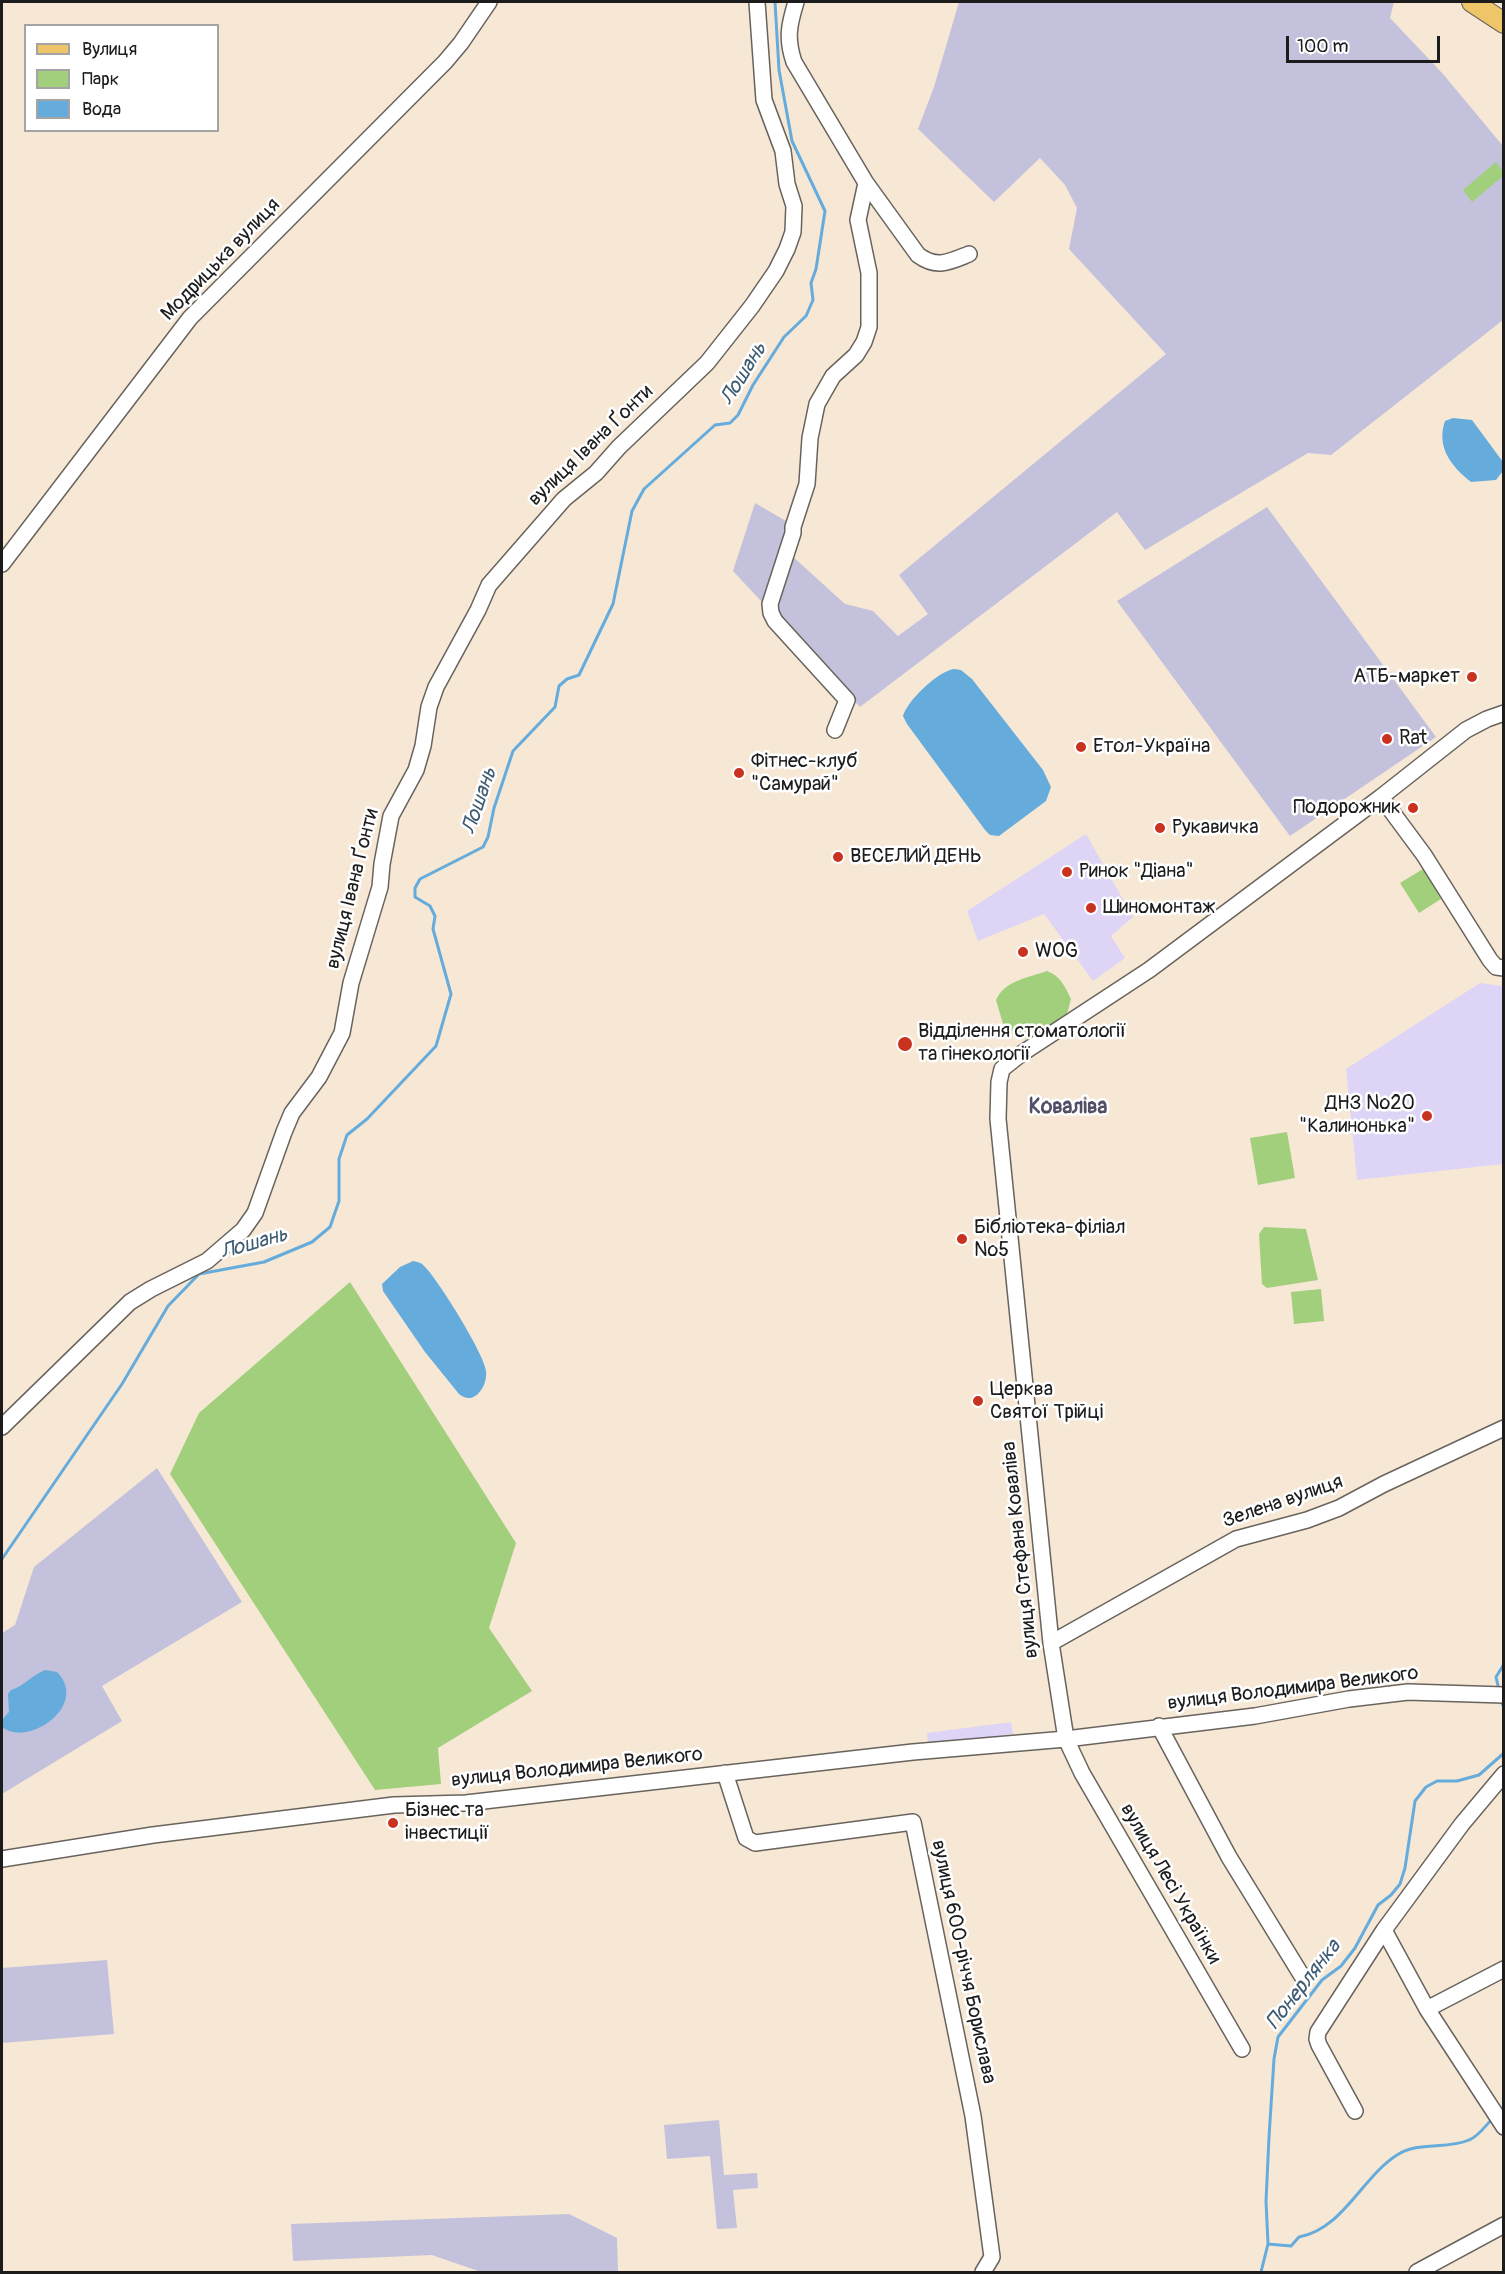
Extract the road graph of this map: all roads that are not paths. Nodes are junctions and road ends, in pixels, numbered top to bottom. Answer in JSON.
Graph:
{"nodes":[{"id":1,"x":489,"y":2,"type":"edge"},
{"id":2,"x":757,"y":2,"type":"edge"},
{"id":3,"x":796,"y":2,"type":"edge"},
{"id":4,"x":1472,"y":2,"type":"edge"},
{"id":5,"x":1503,"y":23,"type":"edge"},
{"id":6,"x":866,"y":183,"type":"junction"},
{"id":7,"x":969,"y":254,"type":"dead end"},
{"id":8,"x":2,"y":564,"type":"edge"},
{"id":9,"x":1503,"y":713,"type":"edge"},
{"id":10,"x":835,"y":730,"type":"dead end"},
{"id":11,"x":1381,"y":796,"type":"junction"},
{"id":12,"x":1503,"y":968,"type":"edge"},
{"id":13,"x":2,"y":1427,"type":"edge"},
{"id":14,"x":1503,"y":1428,"type":"edge"},
{"id":15,"x":1051,"y":1643,"type":"junction"},
{"id":16,"x":1497,"y":1695,"type":"edge"},
{"id":17,"x":1159,"y":1726,"type":"junction"},
{"id":18,"x":1066,"y":1739,"type":"junction"},
{"id":19,"x":725,"y":1773,"type":"junction"},
{"id":20,"x":1503,"y":1774,"type":"edge"},
{"id":21,"x":2,"y":1859,"type":"edge"},
{"id":22,"x":1384,"y":1930,"type":"junction"},
{"id":23,"x":1503,"y":1969,"type":"edge"},
{"id":24,"x":1302,"y":1976,"type":"dead end"},
{"id":25,"x":1427,"y":2009,"type":"junction"},
{"id":26,"x":1242,"y":2049,"type":"dead end"},
{"id":27,"x":1355,"y":2111,"type":"dead end"},
{"id":28,"x":1503,"y":2127,"type":"edge"},
{"id":29,"x":1503,"y":2225,"type":"edge"},
{"id":30,"x":984,"y":2272,"type":"edge"},
{"id":31,"x":1417,"y":2272,"type":"edge"}],
"edges":[{"from":1,"to":8,"type":"street","name":"Модрицька вулиця"},
{"from":2,"to":13,"type":"street","name":"вулиця Івана Ґонти"},
{"from":3,"to":6,"type":"street"},
{"from":4,"to":5,"type":"main road"},
{"from":6,"to":7,"type":"street"},
{"from":6,"to":10,"type":"street"},
{"from":9,"to":11,"type":"street","name":"вулиця Стефана Коваліва"},
{"from":11,"to":12,"type":"street"},
{"from":11,"to":15,"type":"street","name":"вулиця Стефана Коваліва"},
{"from":14,"to":15,"type":"street","name":"Зелена вулиця"},
{"from":15,"to":18,"type":"street","name":"вулиця Стефана Коваліва"},
{"from":16,"to":17,"type":"street","name":"вулиця Володимира Великого"},
{"from":17,"to":18,"type":"street","name":"вулиця Володимира Великого"},
{"from":17,"to":24,"type":"street","name":"вулиця Володимира Великого"},
{"from":18,"to":19,"type":"street","name":"вулиця Володимира Великого"},
{"from":18,"to":26,"type":"street","name":"вулиця Лесі Українки"},
{"from":19,"to":21,"type":"street","name":"вулиця Володимира Великого"},
{"from":19,"to":30,"type":"street","name":"вулиця 600-річчя Борислава"},
{"from":20,"to":22,"type":"street"},
{"from":22,"to":25,"type":"street"},
{"from":22,"to":27,"type":"street"},
{"from":23,"to":25,"type":"street"},
{"from":25,"to":28,"type":"street"},
{"from":29,"to":31,"type":"street"}]}
